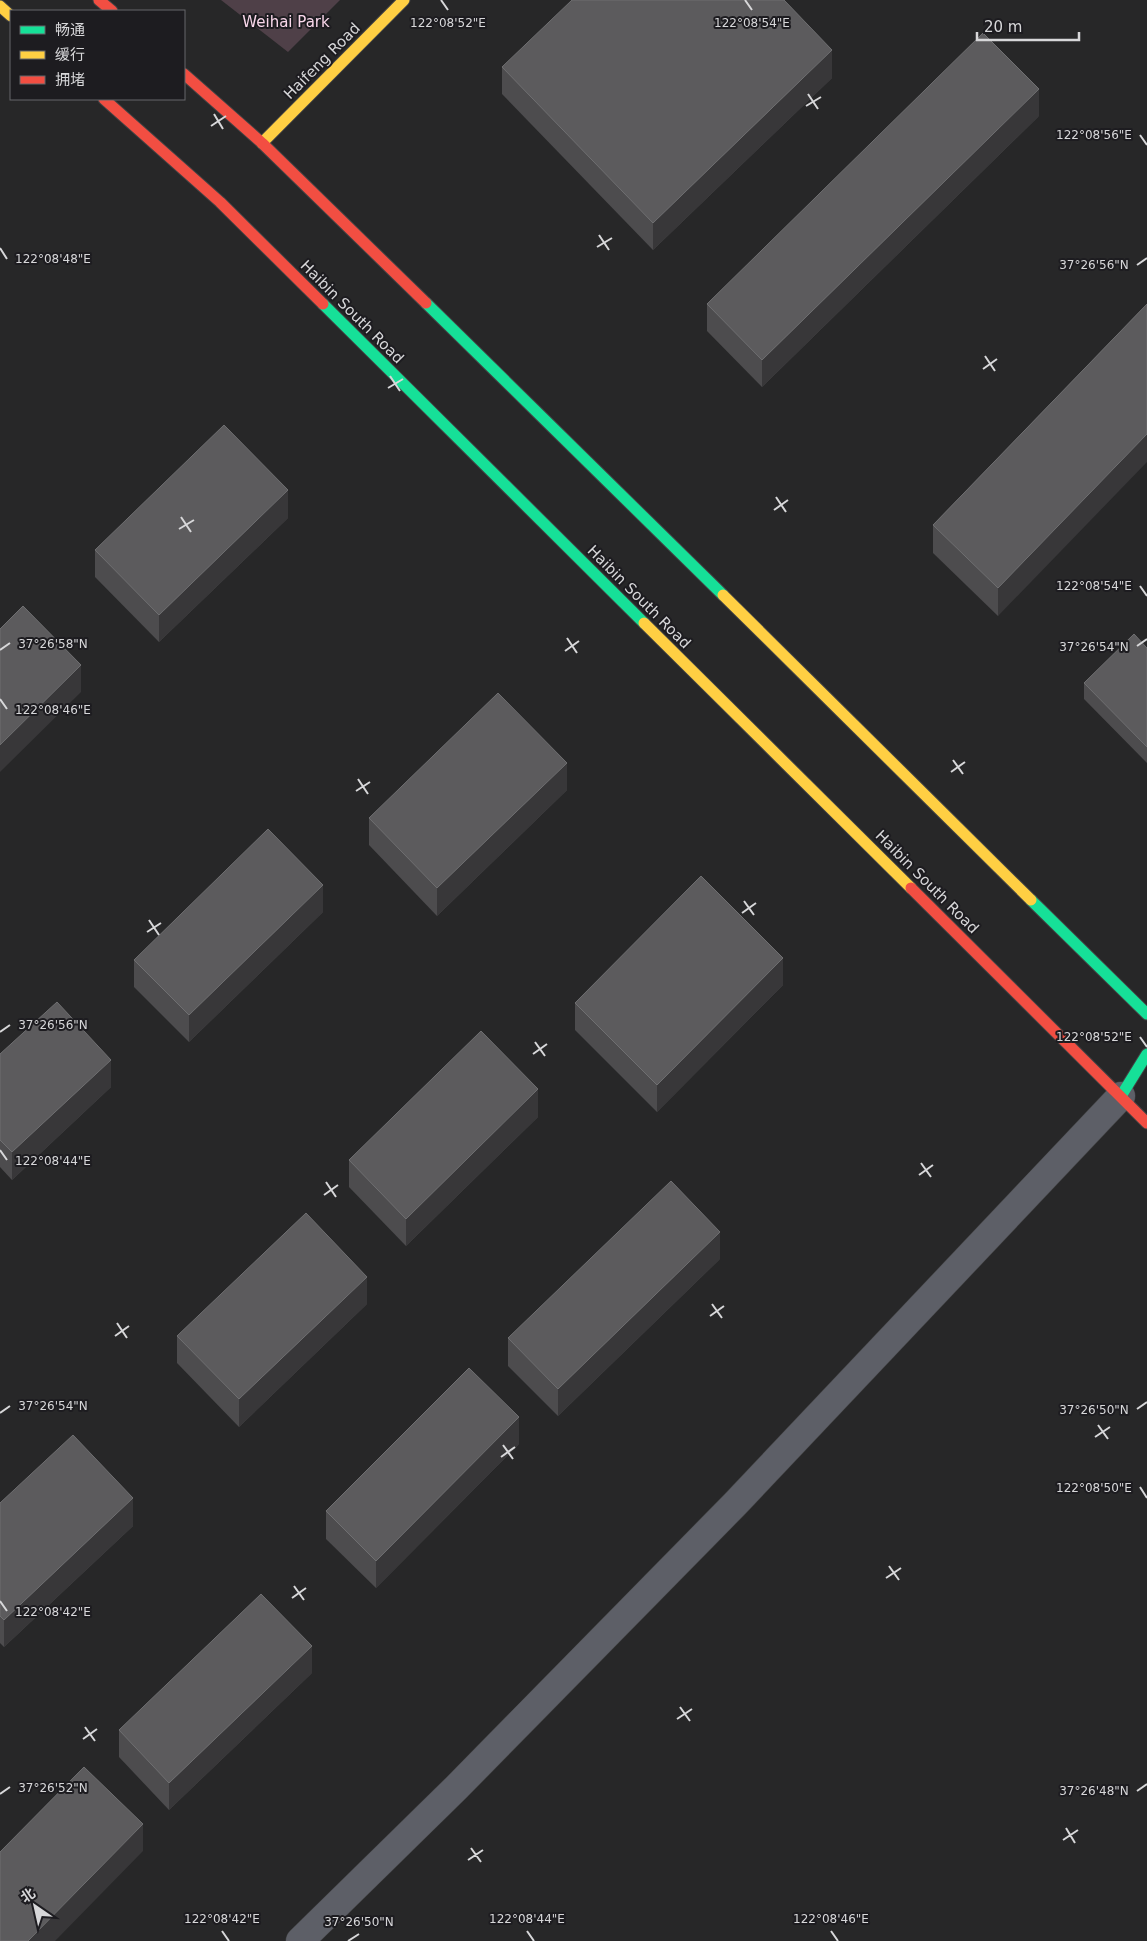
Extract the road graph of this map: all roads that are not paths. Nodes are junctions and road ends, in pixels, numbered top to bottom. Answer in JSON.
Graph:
{"nodes":[{"id":1,"x":99,"y":0,"type":"edge"},
{"id":2,"x":404,"y":0,"type":"edge"},
{"id":3,"x":0,"y":6,"type":"edge"},
{"id":4,"x":111,"y":10,"type":"edge"},
{"id":5,"x":10,"y":15,"type":"edge"},
{"id":6,"x":185,"y":75,"type":"edge"},
{"id":7,"x":105,"y":100,"type":"edge"},
{"id":8,"x":262,"y":143,"type":"junction"},
{"id":9,"x":1147,"y":1014,"type":"edge"},
{"id":10,"x":1147,"y":1054,"type":"edge"},
{"id":11,"x":1129,"y":1092,"type":"junction"},
{"id":12,"x":1147,"y":1123,"type":"edge"},
{"id":13,"x":300,"y":1941,"type":"edge"}],
"edges":[{"from":1,"to":4,"type":"main road"},
{"from":2,"to":8,"type":"main road","name":"Haifeng Road"},
{"from":3,"to":5,"type":"main road"},
{"from":6,"to":8,"type":"main road"},
{"from":7,"to":11,"type":"main road","name":"Haibin South Road"},
{"from":8,"to":9,"type":"main road"},
{"from":10,"to":11,"type":"main road"},
{"from":11,"to":12,"type":"main road","name":"Haibin South Road"},
{"from":11,"to":13,"type":"street"}]}
